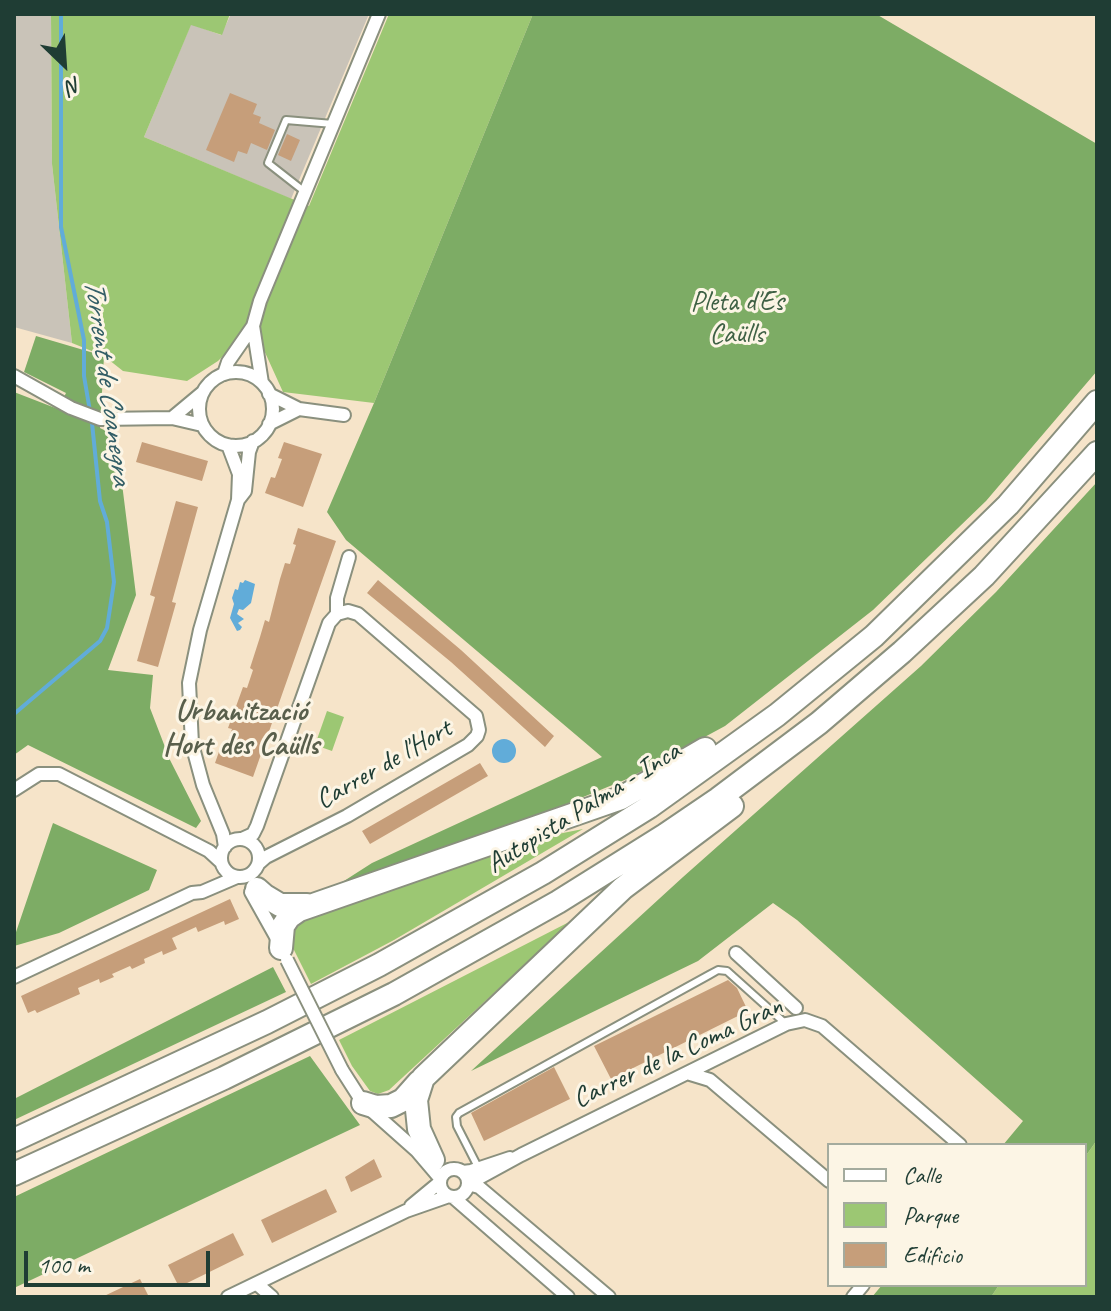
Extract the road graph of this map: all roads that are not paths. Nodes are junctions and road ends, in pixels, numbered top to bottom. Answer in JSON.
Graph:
{"nodes":[{"id":1,"x":379,"y":14,"type":"edge"},
{"id":2,"x":333,"y":124,"type":"junction"},
{"id":3,"x":305,"y":193,"type":"junction"},
{"id":4,"x":253,"y":326,"type":"junction"},
{"id":5,"x":224,"y":374,"type":"junction"},
{"id":6,"x":14,"y":376,"type":"edge"},
{"id":7,"x":266,"y":388,"type":"junction"},
{"id":8,"x":202,"y":393,"type":"junction"},
{"id":9,"x":1097,"y":402,"type":"edge"},
{"id":10,"x":299,"y":409,"type":"junction"},
{"id":11,"x":344,"y":415,"type":"dead end"},
{"id":12,"x":172,"y":418,"type":"junction"},
{"id":13,"x":269,"y":424,"type":"junction"},
{"id":14,"x":202,"y":425,"type":"junction"},
{"id":15,"x":253,"y":441,"type":"junction"},
{"id":16,"x":228,"y":445,"type":"junction"},
{"id":17,"x":1097,"y":453,"type":"edge"},
{"id":18,"x":238,"y":500,"type":"junction"},
{"id":19,"x":349,"y":557,"type":"dead end"},
{"id":20,"x":337,"y":614,"type":"junction"},
{"id":21,"x":777,"y":715,"type":"junction"},
{"id":22,"x":819,"y":723,"type":"junction"},
{"id":23,"x":14,"y":790,"type":"edge"},
{"id":24,"x":210,"y":801,"type":"junction"},
{"id":25,"x":241,"y":840,"type":"junction"},
{"id":26,"x":223,"y":856,"type":"junction"},
{"id":27,"x":250,"y":875,"type":"junction"},
{"id":28,"x":192,"y":893,"type":"junction"},
{"id":29,"x":317,"y":903,"type":"junction"},
{"id":30,"x":269,"y":924,"type":"junction"},
{"id":31,"x":736,"y":953,"type":"dead end"},
{"id":32,"x":284,"y":954,"type":"junction"},
{"id":33,"x":14,"y":977,"type":"edge"},
{"id":34,"x":796,"y":1008,"type":"dead end"},
{"id":35,"x":786,"y":1024,"type":"junction"},
{"id":36,"x":687,"y":1073,"type":"junction"},
{"id":37,"x":423,"y":1078,"type":"junction"},
{"id":38,"x":363,"y":1103,"type":"junction"},
{"id":39,"x":14,"y":1140,"type":"edge"},
{"id":40,"x":958,"y":1143,"type":"edge"},
{"id":41,"x":521,"y":1155,"type":"junction"},
{"id":42,"x":435,"y":1168,"type":"junction"},
{"id":43,"x":479,"y":1169,"type":"junction"},
{"id":44,"x":463,"y":1172,"type":"junction"},
{"id":45,"x":14,"y":1174,"type":"edge"},
{"id":46,"x":827,"y":1179,"type":"edge"},
{"id":47,"x":468,"y":1184,"type":"junction"},
{"id":48,"x":451,"y":1197,"type":"junction"},
{"id":49,"x":406,"y":1211,"type":"junction"},
{"id":50,"x":257,"y":1284,"type":"junction"},
{"id":51,"x":228,"y":1297,"type":"edge"},
{"id":52,"x":272,"y":1297,"type":"edge"},
{"id":53,"x":568,"y":1297,"type":"edge"},
{"id":54,"x":609,"y":1297,"type":"edge"}],
"edges":[{"from":1,"to":2,"type":"street"},
{"from":2,"to":3,"type":"street"},
{"from":2,"to":3,"type":"lane"},
{"from":3,"to":4,"type":"street"},
{"from":4,"to":5,"type":"street"},
{"from":4,"to":7,"type":"street"},
{"from":5,"to":7,"type":"street"},
{"from":5,"to":8,"type":"street"},
{"from":6,"to":12,"type":"street"},
{"from":7,"to":10,"type":"street"},
{"from":7,"to":13,"type":"street"},
{"from":8,"to":12,"type":"street"},
{"from":8,"to":14,"type":"street"},
{"from":9,"to":21,"type":"highway","name":"Autopista Palma - Inca"},
{"from":10,"to":11,"type":"street"},
{"from":10,"to":13,"type":"street"},
{"from":12,"to":14,"type":"street"},
{"from":13,"to":15,"type":"street"},
{"from":14,"to":16,"type":"street"},
{"from":15,"to":16,"type":"street"},
{"from":15,"to":18,"type":"street"},
{"from":16,"to":18,"type":"street"},
{"from":17,"to":22,"type":"highway"},
{"from":18,"to":24,"type":"street"},
{"from":19,"to":20,"type":"street"},
{"from":20,"to":25,"type":"street","name":"Carrer de l'Hort"},
{"from":20,"to":27,"type":"street","name":"Carrer de l'Hort"},
{"from":21,"to":29,"type":"highway"},
{"from":21,"to":39,"type":"highway","name":"Autopista Palma - Inca"},
{"from":22,"to":37,"type":"highway"},
{"from":22,"to":45,"type":"highway"},
{"from":23,"to":26,"type":"street"},
{"from":24,"to":25,"type":"street"},
{"from":24,"to":26,"type":"street"},
{"from":25,"to":26,"type":"street"},
{"from":25,"to":27,"type":"street"},
{"from":26,"to":27,"type":"street"},
{"from":26,"to":28,"type":"street"},
{"from":27,"to":28,"type":"street"},
{"from":27,"to":29,"type":"highway"},
{"from":27,"to":30,"type":"street"},
{"from":27,"to":30,"type":"street"},
{"from":28,"to":33,"type":"street"},
{"from":29,"to":32,"type":"highway"},
{"from":30,"to":32,"type":"street"},
{"from":31,"to":34,"type":"street"},
{"from":32,"to":38,"type":"street","bridge":true},
{"from":35,"to":36,"type":"street","name":"Carrer de la Coma Gran"},
{"from":35,"to":40,"type":"street","name":"Carrer de la Coma Gran"},
{"from":35,"to":43,"type":"lane"},
{"from":36,"to":41,"type":"street","name":"Carrer de la Coma Gran"},
{"from":36,"to":46,"type":"street"},
{"from":37,"to":38,"type":"highway"},
{"from":37,"to":42,"type":"highway"},
{"from":38,"to":42,"type":"street"},
{"from":41,"to":43,"type":"street","name":"Carrer de la Coma Gran"},
{"from":41,"to":47,"type":"street","name":"Carrer de la Coma Gran"},
{"from":42,"to":44,"type":"street","name":"Carrer de la Coma Gran"},
{"from":42,"to":48,"type":"street"},
{"from":42,"to":49,"type":"street"},
{"from":43,"to":44,"type":"street","name":"Carrer de la Coma Gran"},
{"from":44,"to":47,"type":"street"},
{"from":47,"to":48,"type":"street","name":"Carrer de la Coma Gran"},
{"from":47,"to":54,"type":"street"},
{"from":48,"to":49,"type":"street"},
{"from":48,"to":53,"type":"street"},
{"from":49,"to":50,"type":"street"},
{"from":50,"to":51,"type":"street"},
{"from":50,"to":52,"type":"street"}]}
